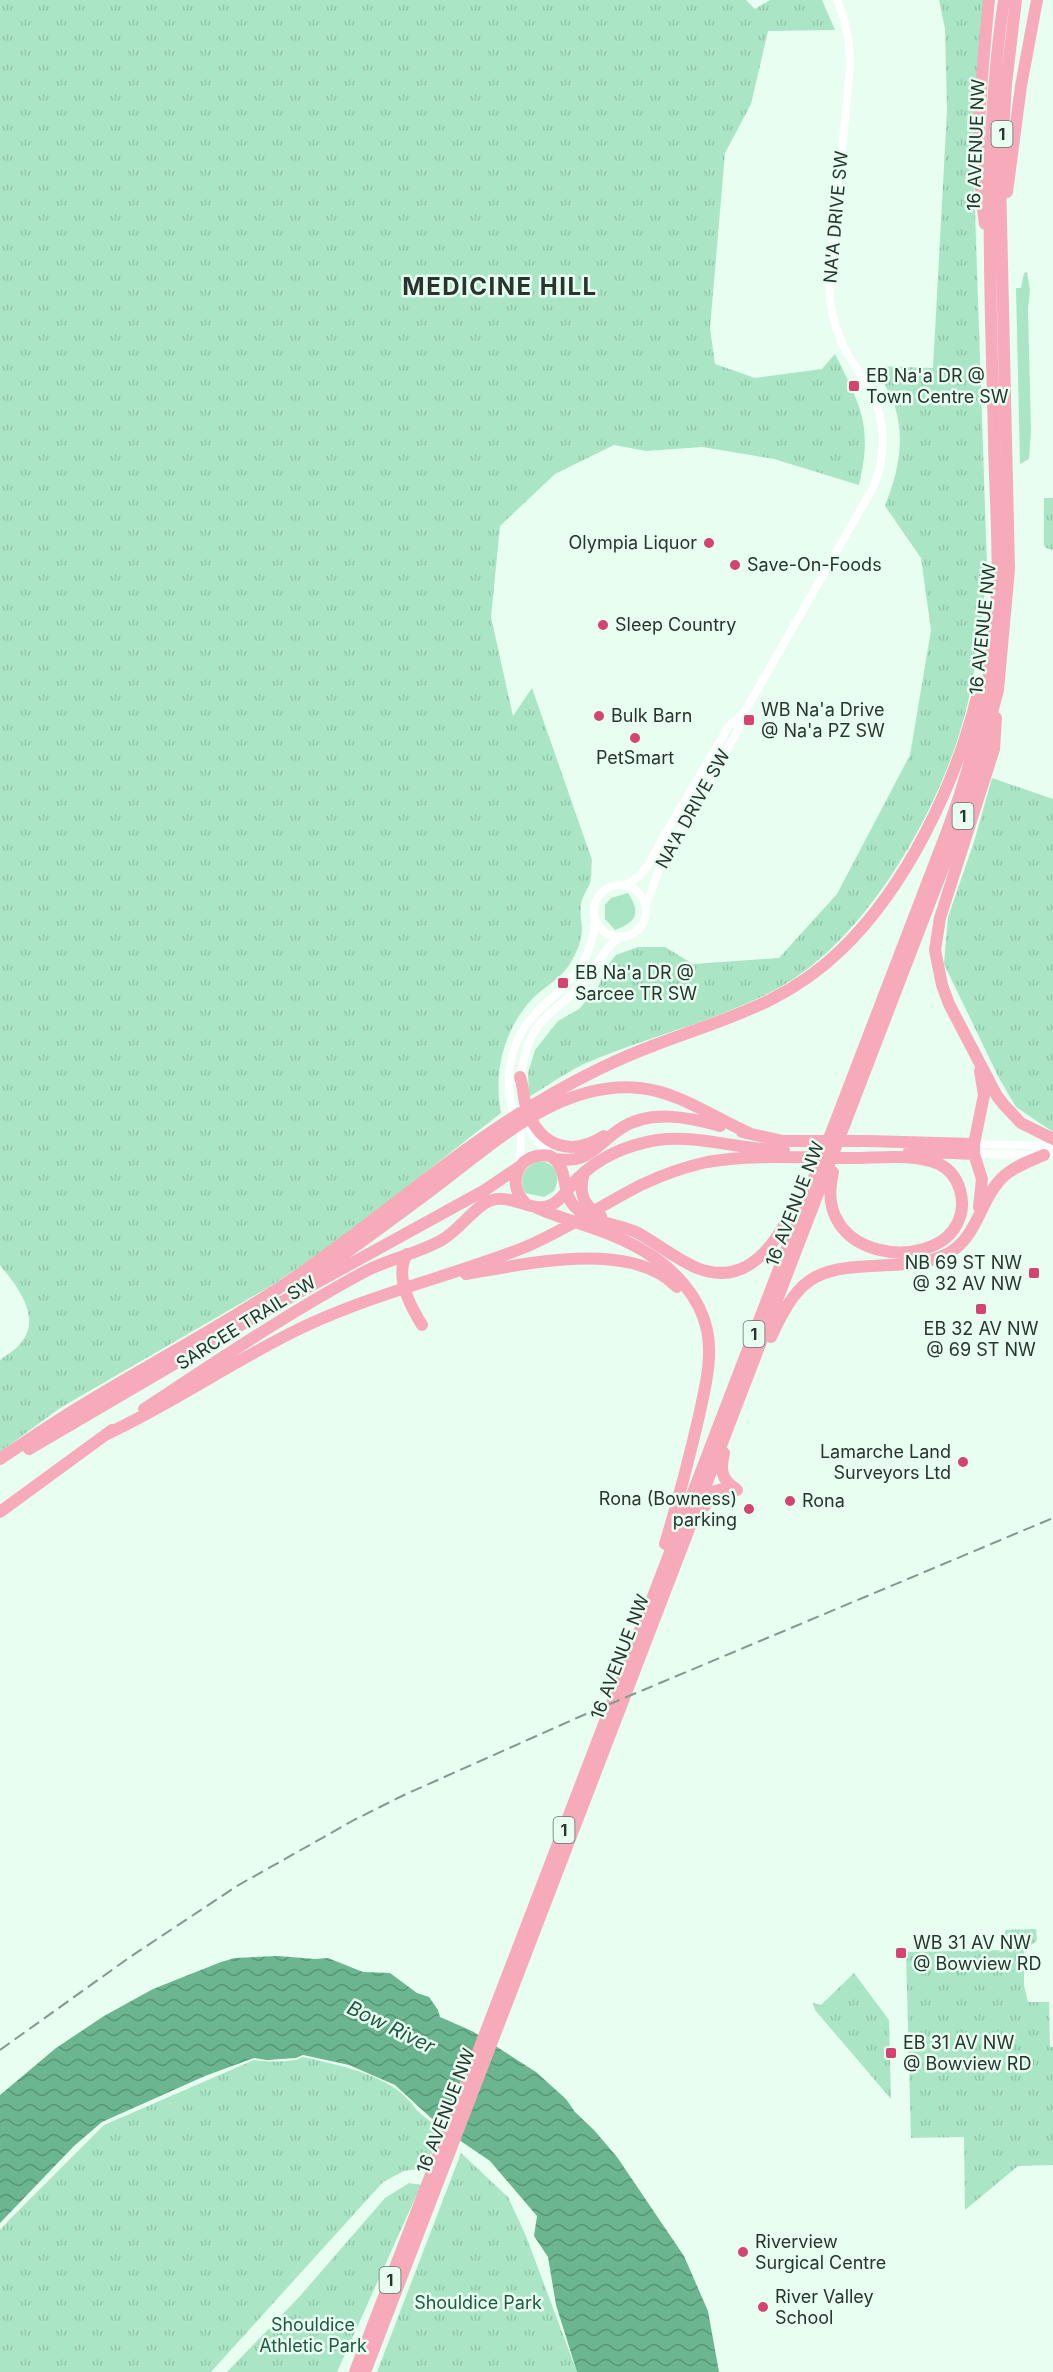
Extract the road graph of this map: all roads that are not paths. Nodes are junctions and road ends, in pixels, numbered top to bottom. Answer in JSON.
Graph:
{"nodes":[{"id":1,"x":837,"y":0,"type":"edge"},
{"id":2,"x":989,"y":0,"type":"edge"},
{"id":3,"x":1004,"y":0,"type":"edge"},
{"id":4,"x":1016,"y":0,"type":"edge"},
{"id":5,"x":1037,"y":0,"type":"edge"},
{"id":6,"x":997,"y":267,"type":"junction"},
{"id":7,"x":996,"y":536,"type":"junction"},
{"id":8,"x":998,"y":690,"type":"junction"},
{"id":9,"x":744,"y":713,"type":"junction"},
{"id":10,"x":627,"y":885,"type":"junction"},
{"id":11,"x":646,"y":907,"type":"junction"},
{"id":12,"x":595,"y":920,"type":"junction"},
{"id":13,"x":620,"y":937,"type":"junction"},
{"id":14,"x":964,"y":1031,"type":"junction"},
{"id":15,"x":520,"y":1077,"type":"junction"},
{"id":16,"x":538,"y":1108,"type":"junction"},
{"id":17,"x":504,"y":1130,"type":"junction"},
{"id":18,"x":619,"y":1130,"type":"junction"},
{"id":19,"x":837,"y":1130,"type":"junction"},
{"id":20,"x":749,"y":1133,"type":"junction"},
{"id":21,"x":1053,"y":1139,"type":"edge"},
{"id":22,"x":794,"y":1149,"type":"junction"},
{"id":23,"x":864,"y":1149,"type":"junction"},
{"id":24,"x":974,"y":1149,"type":"junction"},
{"id":25,"x":1050,"y":1152,"type":"edge"},
{"id":26,"x":555,"y":1158,"type":"junction"},
{"id":27,"x":519,"y":1167,"type":"junction"},
{"id":28,"x":584,"y":1172,"type":"junction"},
{"id":29,"x":566,"y":1191,"type":"junction"},
{"id":30,"x":526,"y":1203,"type":"junction"},
{"id":31,"x":580,"y":1205,"type":"junction"},
{"id":32,"x":608,"y":1224,"type":"junction"},
{"id":33,"x":970,"y":1233,"type":"junction"},
{"id":34,"x":407,"y":1254,"type":"junction"},
{"id":35,"x":435,"y":1279,"type":"junction"},
{"id":36,"x":405,"y":1288,"type":"junction"},
{"id":37,"x":256,"y":1316,"type":"junction"},
{"id":38,"x":422,"y":1325,"type":"dead end"},
{"id":39,"x":709,"y":1347,"type":"junction"},
{"id":40,"x":733,"y":1416,"type":"junction"},
{"id":41,"x":728,"y":1429,"type":"junction"},
{"id":42,"x":105,"y":1434,"type":"junction"},
{"id":43,"x":0,"y":1460,"type":"edge"},
{"id":44,"x":0,"y":1468,"type":"edge"},
{"id":45,"x":0,"y":1512,"type":"edge"},
{"id":46,"x":658,"y":1610,"type":"junction"},
{"id":47,"x":633,"y":1648,"type":"junction"},
{"id":48,"x":498,"y":2014,"type":"junction"},
{"id":49,"x":430,"y":2190,"type":"junction"},
{"id":50,"x":355,"y":2372,"type":"edge"},
{"id":51,"x":365,"y":2372,"type":"edge"}],
"edges":[{"from":1,"to":9,"type":"street","name":"NA'A DRIVE SW"},
{"from":2,"to":6,"type":"highway"},
{"from":3,"to":6,"type":"highway","name":"16 AVENUE NW","number":"1"},
{"from":4,"to":6,"type":"highway","name":"16 AVENUE NW","number":"1"},
{"from":5,"to":6,"type":"highway"},
{"from":6,"to":7,"type":"highway","name":"16 AVENUE NW","number":"1"},
{"from":6,"to":8,"type":"highway","name":"16 AVENUE NW","number":"1"},
{"from":7,"to":16,"type":"highway"},
{"from":7,"to":19,"type":"highway","name":"16 AVENUE NW","number":"1"},
{"from":8,"to":14,"type":"highway"},
{"from":8,"to":19,"type":"highway","name":"16 AVENUE NW","number":"1"},
{"from":9,"to":10,"type":"street","name":"NA'A DRIVE SW"},
{"from":9,"to":11,"type":"street","name":"NA'A DRIVE SW"},
{"from":10,"to":11,"type":"street"},
{"from":10,"to":12,"type":"street"},
{"from":11,"to":13,"type":"street"},
{"from":12,"to":13,"type":"street"},
{"from":12,"to":27,"type":"street"},
{"from":13,"to":15,"type":"street"},
{"from":14,"to":21,"type":"highway"},
{"from":14,"to":24,"type":"highway"},
{"from":15,"to":18,"type":"highway"},
{"from":15,"to":26,"type":"street"},
{"from":16,"to":17,"type":"highway"},
{"from":16,"to":20,"type":"highway"},
{"from":17,"to":37,"type":"highway"},
{"from":17,"to":43,"type":"highway"},
{"from":18,"to":20,"type":"highway"},
{"from":18,"to":26,"type":"highway"},
{"from":19,"to":23,"type":"highway"},
{"from":19,"to":32,"type":"highway"},
{"from":19,"to":40,"type":"highway","name":"16 AVENUE NW","number":"1"},
{"from":19,"to":47,"type":"highway","name":"16 AVENUE NW","number":"1"},
{"from":20,"to":22,"type":"highway"},
{"from":22,"to":23,"type":"highway"},
{"from":22,"to":23,"type":"highway"},
{"from":22,"to":28,"type":"highway"},
{"from":22,"to":35,"type":"highway"},
{"from":23,"to":24,"type":"highway"},
{"from":24,"to":25,"type":"street"},
{"from":24,"to":33,"type":"highway"},
{"from":25,"to":33,"type":"highway"},
{"from":26,"to":27,"type":"highway"},
{"from":26,"to":29,"type":"highway"},
{"from":27,"to":30,"type":"highway"},
{"from":27,"to":37,"type":"highway","name":"SARCEE TRAIL SW"},
{"from":28,"to":29,"type":"highway"},
{"from":28,"to":31,"type":"highway"},
{"from":29,"to":30,"type":"highway"},
{"from":29,"to":31,"type":"highway"},
{"from":30,"to":32,"type":"highway"},
{"from":30,"to":34,"type":"highway","name":"SARCEE TRAIL SW"},
{"from":31,"to":32,"type":"highway"},
{"from":32,"to":39,"type":"highway"},
{"from":33,"to":40,"type":"highway"},
{"from":34,"to":36,"type":"highway"},
{"from":34,"to":42,"type":"highway","name":"SARCEE TRAIL SW"},
{"from":35,"to":36,"type":"highway"},
{"from":35,"to":39,"type":"highway"},
{"from":36,"to":38,"type":"highway"},
{"from":36,"to":42,"type":"highway"},
{"from":37,"to":44,"type":"highway","name":"SARCEE TRAIL SW"},
{"from":39,"to":47,"type":"highway"},
{"from":40,"to":41,"type":"highway","name":"16 AVENUE NW","number":"1"},
{"from":41,"to":46,"type":"highway","name":"16 AVENUE NW","number":"1"},
{"from":41,"to":46,"type":"highway"},
{"from":42,"to":45,"type":"highway","name":"SARCEE TRAIL SW"},
{"from":46,"to":48,"type":"highway","name":"16 AVENUE NW","number":"1"},
{"from":47,"to":48,"type":"highway","name":"16 AVENUE NW","number":"1"},
{"from":48,"to":49,"type":"highway","name":"16 AVENUE NW","number":"1"},
{"from":49,"to":50,"type":"highway","name":"16 AVENUE NW","number":"1"},
{"from":49,"to":51,"type":"highway","name":"16 AVENUE NW","number":"1"}]}
